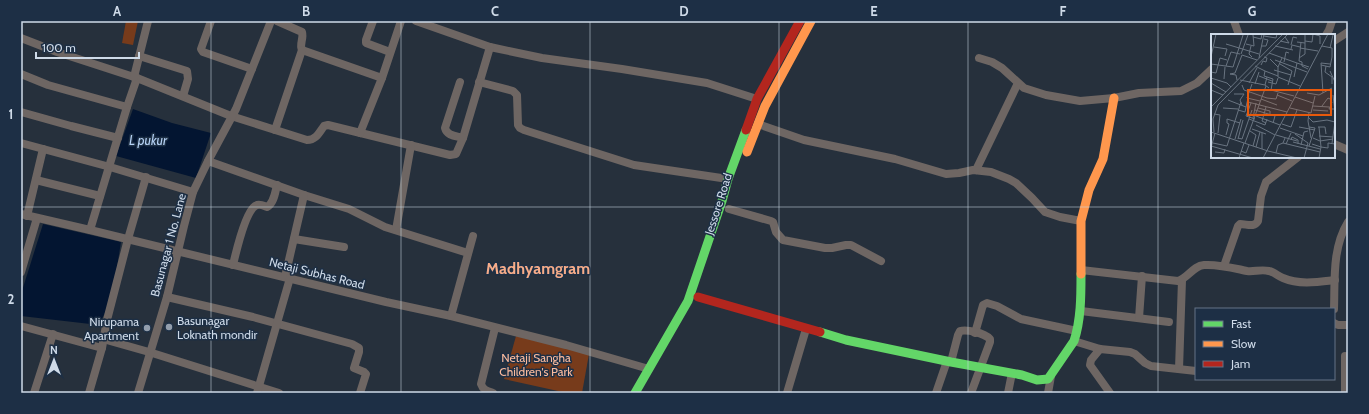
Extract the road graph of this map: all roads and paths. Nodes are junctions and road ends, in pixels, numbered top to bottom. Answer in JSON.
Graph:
{"nodes":[{"id":1,"x":148,"y":21,"type":"edge"},
{"id":2,"x":211,"y":21,"type":"edge"},
{"id":3,"x":271,"y":21,"type":"edge"},
{"id":4,"x":277,"y":21,"type":"edge"},
{"id":5,"x":373,"y":21,"type":"edge"},
{"id":6,"x":401,"y":21,"type":"edge"},
{"id":7,"x":416,"y":21,"type":"edge"},
{"id":8,"x":800,"y":21,"type":"edge"},
{"id":9,"x":811,"y":21,"type":"edge"},
{"id":10,"x":1234,"y":21,"type":"edge"},
{"id":11,"x":1332,"y":21,"type":"edge"},
{"id":12,"x":428,"y":23,"type":"edge"},
{"id":13,"x":1348,"y":32,"type":"edge"},
{"id":14,"x":1239,"y":34,"type":"edge"},
{"id":15,"x":1327,"y":34,"type":"edge"},
{"id":16,"x":21,"y":38,"type":"edge"},
{"id":17,"x":1335,"y":40,"type":"edge"},
{"id":18,"x":490,"y":46,"type":"junction"},
{"id":19,"x":302,"y":50,"type":"junction"},
{"id":20,"x":390,"y":52,"type":"junction"},
{"id":21,"x":140,"y":56,"type":"junction"},
{"id":22,"x":979,"y":58,"type":"dead end"},
{"id":23,"x":252,"y":69,"type":"junction"},
{"id":24,"x":1211,"y":73,"type":"edge"},
{"id":25,"x":21,"y":74,"type":"edge"},
{"id":26,"x":135,"y":78,"type":"junction"},
{"id":27,"x":382,"y":78,"type":"junction"},
{"id":28,"x":460,"y":82,"type":"dead end"},
{"id":29,"x":479,"y":82,"type":"junction"},
{"id":30,"x":1018,"y":83,"type":"junction"},
{"id":31,"x":183,"y":96,"type":"junction"},
{"id":32,"x":1114,"y":98,"type":"junction"},
{"id":33,"x":757,"y":99,"type":"junction"},
{"id":34,"x":127,"y":107,"type":"junction"},
{"id":35,"x":21,"y":112,"type":"edge"},
{"id":36,"x":234,"y":112,"type":"junction"},
{"id":37,"x":758,"y":124,"type":"junction"},
{"id":38,"x":274,"y":130,"type":"junction"},
{"id":39,"x":360,"y":133,"type":"junction"},
{"id":40,"x":118,"y":138,"type":"junction"},
{"id":41,"x":463,"y":138,"type":"junction"},
{"id":42,"x":21,"y":143,"type":"edge"},
{"id":43,"x":1335,"y":144,"type":"edge"},
{"id":44,"x":410,"y":145,"type":"junction"},
{"id":45,"x":43,"y":149,"type":"junction"},
{"id":46,"x":1348,"y":150,"type":"edge"},
{"id":47,"x":1297,"y":158,"type":"edge"},
{"id":48,"x":208,"y":161,"type":"junction"},
{"id":49,"x":110,"y":166,"type":"junction"},
{"id":50,"x":742,"y":167,"type":"dead end"},
{"id":51,"x":976,"y":170,"type":"junction"},
{"id":52,"x":146,"y":177,"type":"junction"},
{"id":53,"x":728,"y":179,"type":"junction"},
{"id":54,"x":36,"y":180,"type":"junction"},
{"id":55,"x":277,"y":186,"type":"junction"},
{"id":56,"x":735,"y":189,"type":"dead end"},
{"id":57,"x":193,"y":192,"type":"junction"},
{"id":58,"x":304,"y":195,"type":"junction"},
{"id":59,"x":100,"y":196,"type":"junction"},
{"id":60,"x":728,"y":209,"type":"junction"},
{"id":61,"x":24,"y":215,"type":"edge"},
{"id":62,"x":37,"y":218,"type":"junction"},
{"id":63,"x":1081,"y":221,"type":"junction"},
{"id":64,"x":1348,"y":222,"type":"edge"},
{"id":65,"x":90,"y":230,"type":"junction"},
{"id":66,"x":396,"y":230,"type":"junction"},
{"id":67,"x":473,"y":236,"type":"dead end"},
{"id":68,"x":128,"y":239,"type":"junction"},
{"id":69,"x":294,"y":239,"type":"junction"},
{"id":70,"x":719,"y":239,"type":"dead end"},
{"id":71,"x":344,"y":247,"type":"dead end"},
{"id":72,"x":178,"y":251,"type":"junction"},
{"id":73,"x":468,"y":253,"type":"junction"},
{"id":74,"x":881,"y":261,"type":"dead end"},
{"id":75,"x":233,"y":265,"type":"junction"},
{"id":76,"x":1224,"y":266,"type":"junction"},
{"id":77,"x":1081,"y":270,"type":"junction"},
{"id":78,"x":21,"y":272,"type":"edge"},
{"id":79,"x":1142,"y":276,"type":"junction"},
{"id":80,"x":287,"y":278,"type":"junction"},
{"id":81,"x":1182,"y":280,"type":"junction"},
{"id":82,"x":1335,"y":280,"type":"junction"},
{"id":83,"x":704,"y":284,"type":"dead end"},
{"id":84,"x":167,"y":296,"type":"junction"},
{"id":85,"x":698,"y":297,"type":"junction"},
{"id":86,"x":1334,"y":308,"type":"edge"},
{"id":87,"x":1081,"y":311,"type":"junction"},
{"id":88,"x":451,"y":316,"type":"junction"},
{"id":89,"x":1139,"y":318,"type":"junction"},
{"id":90,"x":1169,"y":322,"type":"dead end"},
{"id":91,"x":277,"y":323,"type":"junction"},
{"id":92,"x":1335,"y":324,"type":"edge"},
{"id":93,"x":1348,"y":325,"type":"edge"},
{"id":94,"x":21,"y":326,"type":"edge"},
{"id":95,"x":495,"y":328,"type":"junction"},
{"id":96,"x":806,"y":329,"type":"junction"},
{"id":97,"x":1077,"y":331,"type":"junction"},
{"id":98,"x":975,"y":333,"type":"junction"},
{"id":99,"x":53,"y":334,"type":"junction"},
{"id":100,"x":1074,"y":341,"type":"junction"},
{"id":101,"x":102,"y":344,"type":"junction"},
{"id":102,"x":1100,"y":349,"type":"junction"},
{"id":103,"x":150,"y":352,"type":"junction"},
{"id":104,"x":1346,"y":356,"type":"dead end"},
{"id":105,"x":949,"y":362,"type":"junction"},
{"id":106,"x":981,"y":368,"type":"junction"},
{"id":107,"x":1179,"y":369,"type":"junction"},
{"id":108,"x":648,"y":370,"type":"junction"},
{"id":109,"x":1195,"y":371,"type":"edge"},
{"id":110,"x":1012,"y":373,"type":"junction"},
{"id":111,"x":1051,"y":376,"type":"junction"},
{"id":112,"x":258,"y":390,"type":"edge"},
{"id":113,"x":34,"y":393,"type":"edge"},
{"id":114,"x":89,"y":393,"type":"edge"},
{"id":115,"x":138,"y":393,"type":"edge"},
{"id":116,"x":279,"y":393,"type":"edge"},
{"id":117,"x":360,"y":393,"type":"edge"},
{"id":118,"x":493,"y":393,"type":"edge"},
{"id":119,"x":635,"y":393,"type":"edge"},
{"id":120,"x":645,"y":393,"type":"edge"},
{"id":121,"x":788,"y":393,"type":"edge"},
{"id":122,"x":936,"y":393,"type":"edge"},
{"id":123,"x":970,"y":393,"type":"edge"},
{"id":124,"x":1008,"y":393,"type":"edge"},
{"id":125,"x":1048,"y":393,"type":"edge"},
{"id":126,"x":1110,"y":393,"type":"edge"},
{"id":127,"x":1345,"y":393,"type":"edge"}],
"edges":[{"from":1,"to":21,"type":"street"},
{"from":2,"to":23,"type":"street"},
{"from":3,"to":23,"type":"street","name":"Basunagar 1 No. Lane"},
{"from":4,"to":19,"type":"street"},
{"from":5,"to":20,"type":"street"},
{"from":6,"to":20,"type":"street"},
{"from":7,"to":12,"type":"street"},
{"from":8,"to":33,"type":"main road"},
{"from":9,"to":37,"type":"main road","name":"Jessore Road"},
{"from":10,"to":14,"type":"street"},
{"from":11,"to":15,"type":"street"},
{"from":12,"to":18,"type":"street"},
{"from":13,"to":17,"type":"street"},
{"from":16,"to":26,"type":"street"},
{"from":18,"to":29,"type":"street"},
{"from":18,"to":33,"type":"street"},
{"from":19,"to":27,"type":"street"},
{"from":19,"to":38,"type":"street"},
{"from":20,"to":27,"type":"street"},
{"from":21,"to":26,"type":"street"},
{"from":21,"to":31,"type":"street"},
{"from":22,"to":30,"type":"street"},
{"from":23,"to":36,"type":"street","name":"Basunagar 1 No. Lane"},
{"from":24,"to":32,"type":"street"},
{"from":25,"to":34,"type":"street"},
{"from":26,"to":31,"type":"street"},
{"from":26,"to":34,"type":"street"},
{"from":27,"to":39,"type":"street"},
{"from":28,"to":41,"type":"street"},
{"from":29,"to":41,"type":"street"},
{"from":29,"to":53,"type":"street"},
{"from":30,"to":32,"type":"street"},
{"from":30,"to":51,"type":"street"},
{"from":31,"to":36,"type":"street"},
{"from":32,"to":63,"type":"main road"},
{"from":33,"to":53,"type":"main road"},
{"from":34,"to":40,"type":"street"},
{"from":35,"to":40,"type":"street"},
{"from":36,"to":38,"type":"street"},
{"from":36,"to":48,"type":"street","name":"Basunagar 1 No. Lane"},
{"from":37,"to":50,"type":"main road","name":"Jessore Road"},
{"from":37,"to":51,"type":"street"},
{"from":38,"to":39,"type":"street"},
{"from":39,"to":44,"type":"street"},
{"from":40,"to":49,"type":"street"},
{"from":41,"to":44,"type":"street"},
{"from":42,"to":45,"type":"street"},
{"from":43,"to":46,"type":"street"},
{"from":44,"to":66,"type":"street"},
{"from":45,"to":49,"type":"street"},
{"from":45,"to":54,"type":"street"},
{"from":47,"to":76,"type":"street"},
{"from":48,"to":55,"type":"street"},
{"from":48,"to":57,"type":"street","name":"Basunagar 1 No. Lane"},
{"from":49,"to":52,"type":"street"},
{"from":49,"to":59,"type":"street"},
{"from":51,"to":63,"type":"street"},
{"from":52,"to":57,"type":"street"},
{"from":52,"to":68,"type":"street"},
{"from":53,"to":108,"type":"main road"},
{"from":54,"to":59,"type":"street"},
{"from":54,"to":61,"type":"street"},
{"from":55,"to":58,"type":"street"},
{"from":55,"to":75,"type":"street"},
{"from":56,"to":60,"type":"main road","name":"Jessore Road"},
{"from":57,"to":72,"type":"street","name":"Basunagar 1 No. Lane"},
{"from":58,"to":66,"type":"street"},
{"from":58,"to":69,"type":"street"},
{"from":59,"to":65,"type":"street"},
{"from":60,"to":70,"type":"main road","name":"Jessore Road"},
{"from":60,"to":74,"type":"street"},
{"from":61,"to":62,"type":"street","name":"Netaji Subhas Road"},
{"from":62,"to":65,"type":"street","name":"Netaji Subhas Road"},
{"from":62,"to":78,"type":"street"},
{"from":63,"to":77,"type":"main road"},
{"from":64,"to":82,"type":"street"},
{"from":65,"to":68,"type":"street","name":"Netaji Subhas Road"},
{"from":66,"to":73,"type":"street"},
{"from":67,"to":73,"type":"street"},
{"from":68,"to":72,"type":"street","name":"Netaji Subhas Road"},
{"from":68,"to":101,"type":"street"},
{"from":69,"to":71,"type":"street"},
{"from":69,"to":80,"type":"street"},
{"from":72,"to":75,"type":"street","name":"Netaji Subhas Road"},
{"from":72,"to":84,"type":"street","name":"Basunagar 1 No. Lane"},
{"from":73,"to":88,"type":"street"},
{"from":75,"to":80,"type":"street","name":"Netaji Subhas Road"},
{"from":76,"to":81,"type":"street"},
{"from":76,"to":82,"type":"street"},
{"from":77,"to":79,"type":"street"},
{"from":77,"to":87,"type":"main road"},
{"from":79,"to":81,"type":"street"},
{"from":79,"to":89,"type":"street"},
{"from":80,"to":88,"type":"street","name":"Netaji Subhas Road"},
{"from":80,"to":91,"type":"street"},
{"from":81,"to":107,"type":"street"},
{"from":82,"to":86,"type":"street"},
{"from":83,"to":85,"type":"main road"},
{"from":84,"to":91,"type":"street"},
{"from":84,"to":103,"type":"street","name":"Basunagar 1 No. Lane"},
{"from":85,"to":96,"type":"main road"},
{"from":85,"to":120,"type":"main road"},
{"from":87,"to":89,"type":"street"},
{"from":87,"to":97,"type":"main road"},
{"from":88,"to":95,"type":"street","name":"Netaji Subhas Road"},
{"from":89,"to":90,"type":"street"},
{"from":91,"to":112,"type":"street"},
{"from":91,"to":117,"type":"street"},
{"from":92,"to":93,"type":"street"},
{"from":94,"to":99,"type":"street"},
{"from":95,"to":108,"type":"street","name":"Netaji Subhas Road"},
{"from":95,"to":118,"type":"street"},
{"from":96,"to":105,"type":"main road"},
{"from":96,"to":121,"type":"street"},
{"from":97,"to":98,"type":"street"},
{"from":97,"to":100,"type":"main road"},
{"from":98,"to":105,"type":"street"},
{"from":98,"to":106,"type":"street"},
{"from":99,"to":101,"type":"street"},
{"from":99,"to":113,"type":"street"},
{"from":100,"to":102,"type":"street"},
{"from":100,"to":111,"type":"main road"},
{"from":101,"to":103,"type":"street"},
{"from":101,"to":114,"type":"street"},
{"from":102,"to":107,"type":"street"},
{"from":102,"to":126,"type":"street"},
{"from":103,"to":112,"type":"street"},
{"from":103,"to":115,"type":"street","name":"Basunagar 1 No. Lane"},
{"from":104,"to":127,"type":"street"},
{"from":105,"to":106,"type":"main road"},
{"from":105,"to":122,"type":"street"},
{"from":106,"to":110,"type":"main road"},
{"from":106,"to":123,"type":"street"},
{"from":107,"to":109,"type":"street"},
{"from":108,"to":119,"type":"main road"},
{"from":110,"to":111,"type":"main road"},
{"from":110,"to":124,"type":"street"},
{"from":111,"to":125,"type":"street"},
{"from":112,"to":116,"type":"street"}]}
